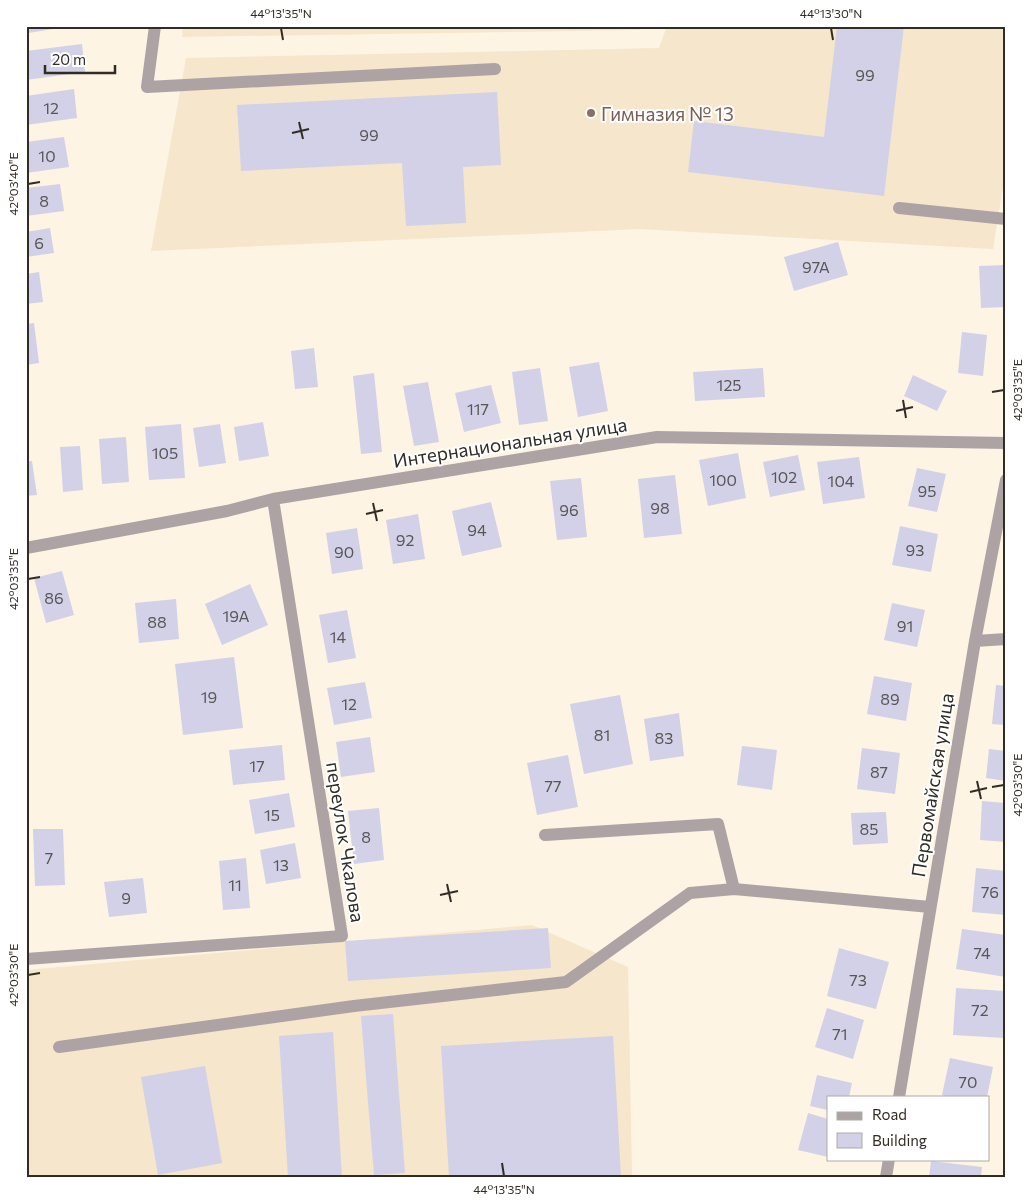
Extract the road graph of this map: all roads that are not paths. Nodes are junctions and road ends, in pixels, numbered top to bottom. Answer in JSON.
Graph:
{"nodes":[{"id":1,"x":155,"y":26,"type":"edge"},
{"id":2,"x":495,"y":69,"type":"dead end"},
{"id":3,"x":899,"y":208,"type":"dead end"},
{"id":4,"x":1006,"y":219,"type":"edge"},
{"id":5,"x":1006,"y":443,"type":"edge"},
{"id":6,"x":1006,"y":480,"type":"edge"},
{"id":7,"x":273,"y":499,"type":"junction"},
{"id":8,"x":26,"y":548,"type":"edge"},
{"id":9,"x":1006,"y":639,"type":"edge"},
{"id":10,"x":975,"y":641,"type":"junction"},
{"id":11,"x":545,"y":835,"type":"dead end"},
{"id":12,"x":734,"y":889,"type":"junction"},
{"id":13,"x":930,"y":907,"type":"junction"},
{"id":14,"x":26,"y":959,"type":"edge"},
{"id":15,"x":59,"y":1047,"type":"dead end"},
{"id":16,"x":899,"y":1096,"type":"edge"},
{"id":17,"x":889,"y":1160,"type":"edge"},
{"id":18,"x":886,"y":1177,"type":"edge"}],
"edges":[{"from":1,"to":2,"type":"street"},
{"from":3,"to":4,"type":"street"},
{"from":5,"to":7,"type":"street","name":"Интернациональная улица"},
{"from":6,"to":10,"type":"street","name":"Первомайская улица"},
{"from":7,"to":8,"type":"street","name":"Интернациональная улица"},
{"from":7,"to":14,"type":"street","name":"переулок Чкалова"},
{"from":9,"to":10,"type":"street"},
{"from":10,"to":13,"type":"street","name":"Первомайская улица"},
{"from":11,"to":12,"type":"street"},
{"from":12,"to":13,"type":"street"},
{"from":12,"to":15,"type":"street"},
{"from":13,"to":16,"type":"street","name":"Первомайская улица"},
{"from":17,"to":18,"type":"street"}]}
